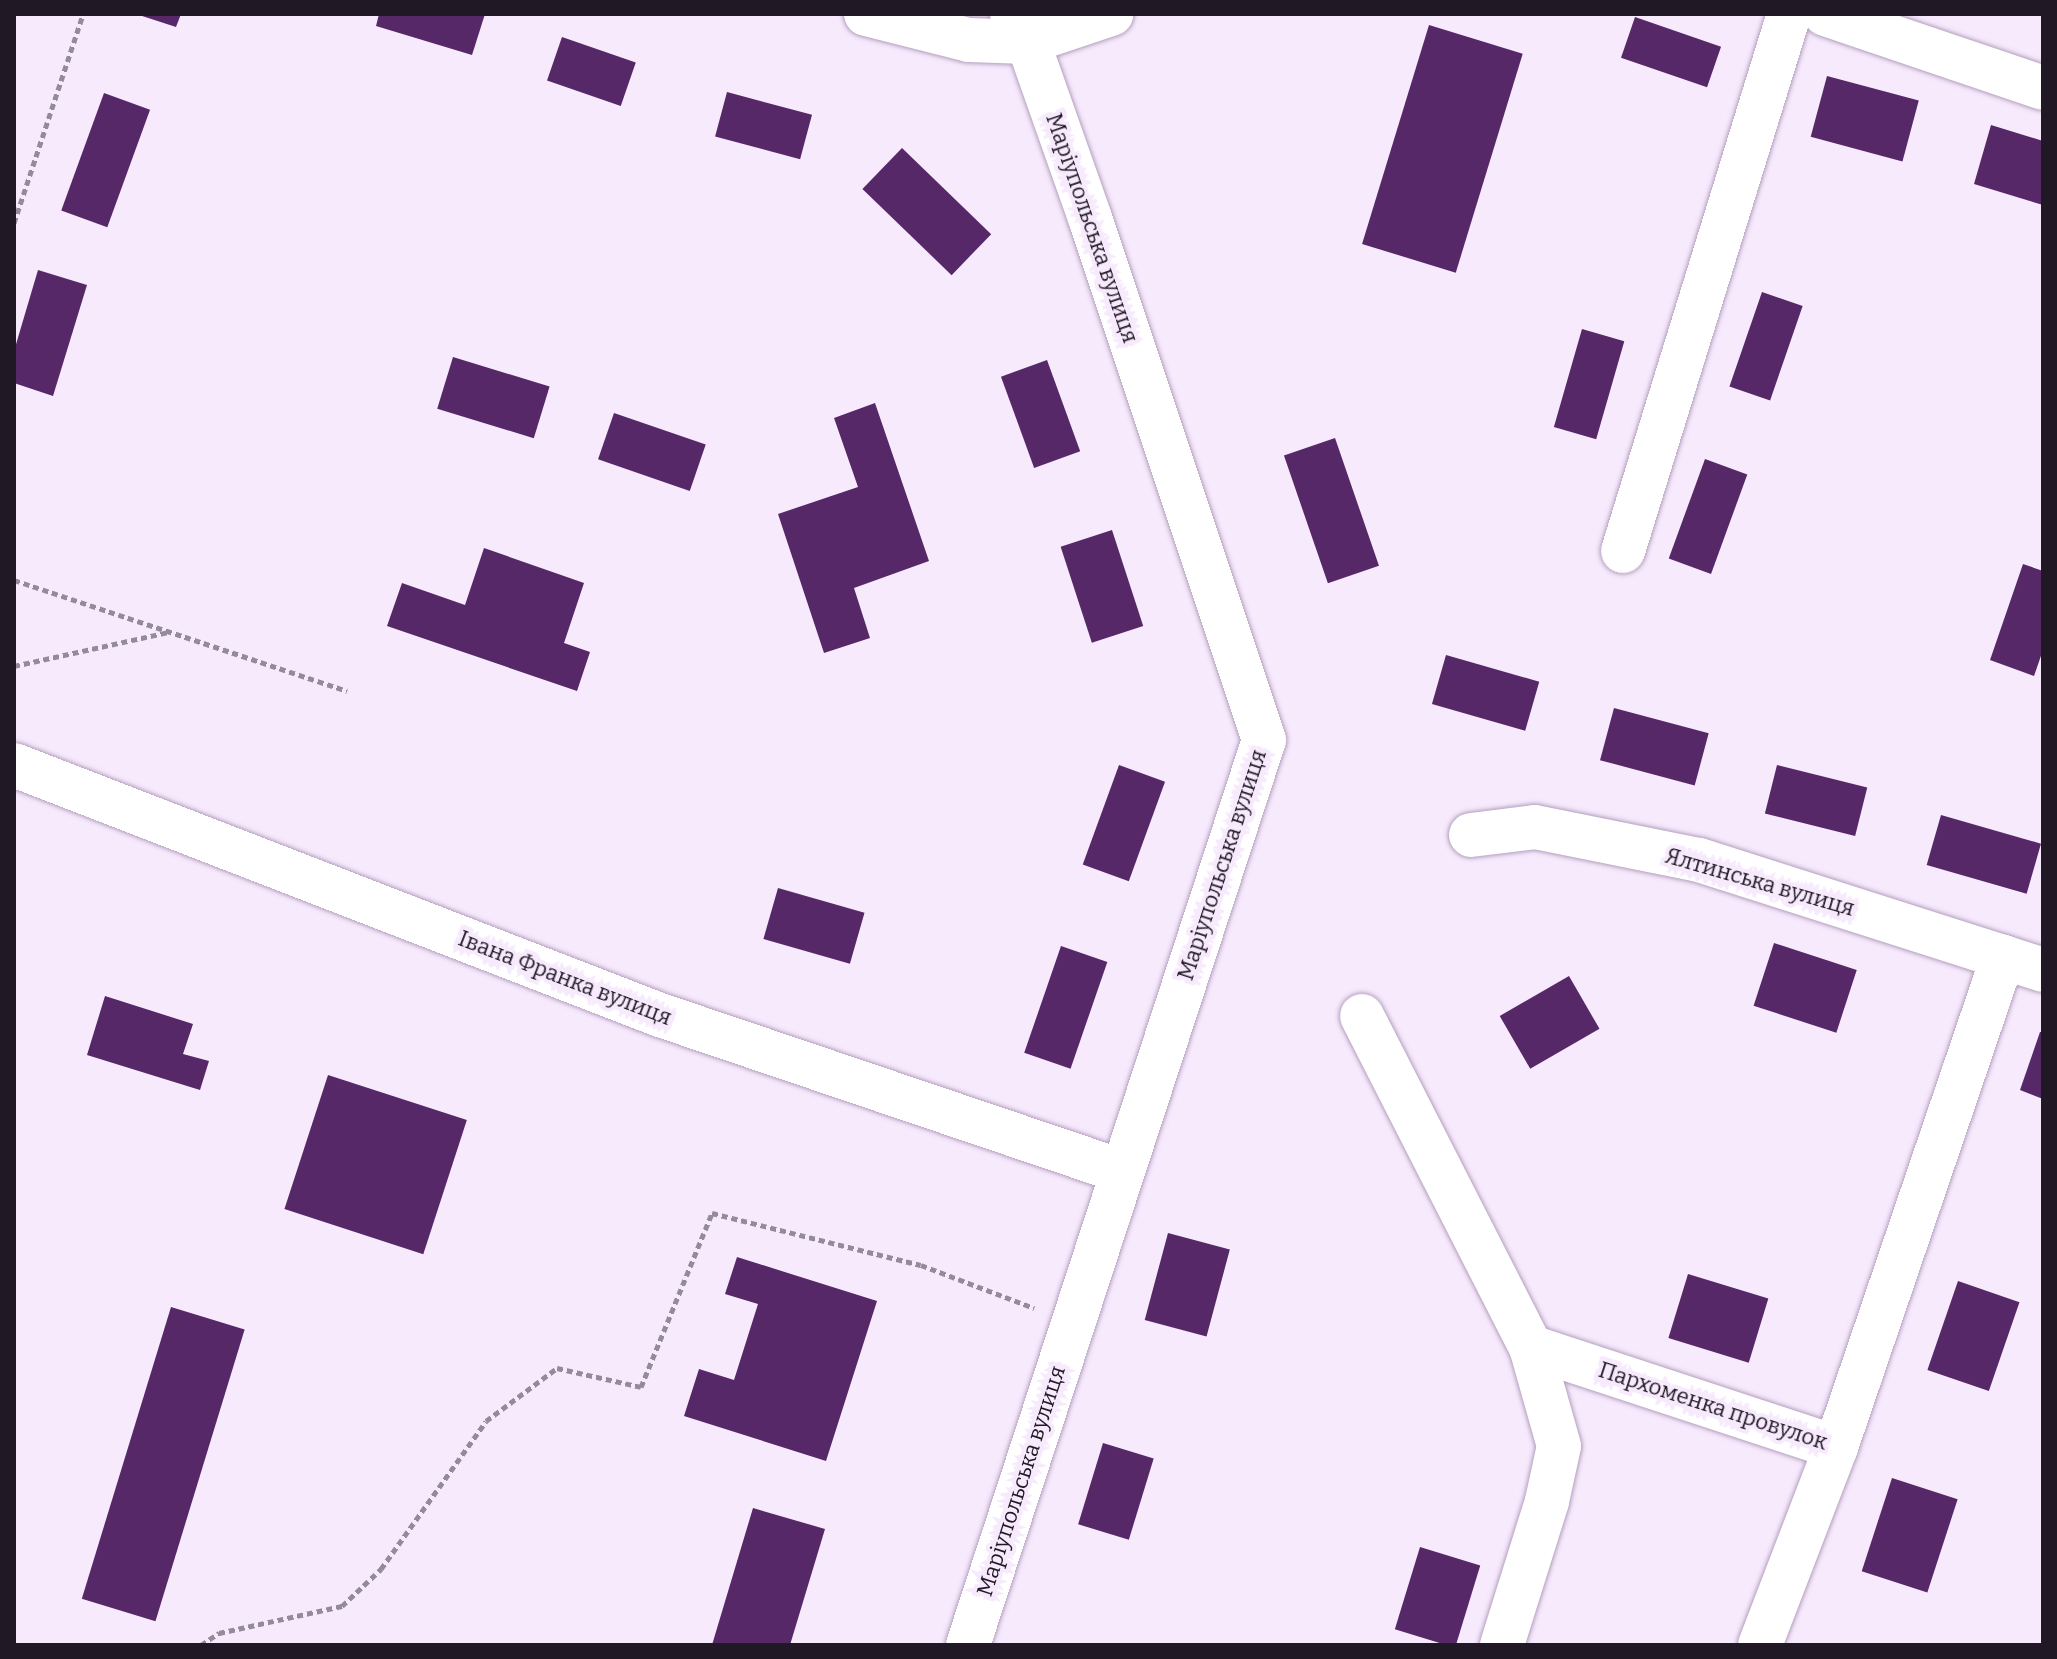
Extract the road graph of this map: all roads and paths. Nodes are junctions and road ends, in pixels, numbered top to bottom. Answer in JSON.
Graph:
{"nodes":[{"id":1,"x":83,"y":14,"type":"edge"},
{"id":2,"x":866,"y":14,"type":"edge"},
{"id":3,"x":1111,"y":14,"type":"edge"},
{"id":4,"x":1789,"y":14,"type":"edge"},
{"id":5,"x":1825,"y":14,"type":"edge"},
{"id":6,"x":1020,"y":28,"type":"edge"},
{"id":7,"x":2043,"y":88,"type":"edge"},
{"id":8,"x":14,"y":223,"type":"edge"},
{"id":9,"x":1623,"y":551,"type":"dead end"},
{"id":10,"x":14,"y":580,"type":"edge"},
{"id":11,"x":170,"y":632,"type":"junction"},
{"id":12,"x":14,"y":666,"type":"edge"},
{"id":13,"x":347,"y":691,"type":"dead end"},
{"id":14,"x":14,"y":765,"type":"edge"},
{"id":15,"x":1471,"y":835,"type":"dead end"},
{"id":16,"x":2023,"y":963,"type":"edge"},
{"id":17,"x":1362,"y":1016,"type":"dead end"},
{"id":18,"x":1122,"y":1171,"type":"junction"},
{"id":19,"x":1072,"y":1323,"type":"junction"},
{"id":20,"x":1531,"y":1347,"type":"junction"},
{"id":21,"x":1836,"y":1447,"type":"junction"},
{"id":22,"x":201,"y":1645,"type":"edge"},
{"id":23,"x":968,"y":1645,"type":"edge"},
{"id":24,"x":1502,"y":1645,"type":"edge"},
{"id":25,"x":1760,"y":1645,"type":"edge"}],
"edges":[{"from":1,"to":8,"type":"path"},
{"from":2,"to":6,"type":"street"},
{"from":3,"to":6,"type":"street"},
{"from":4,"to":9,"type":"street"},
{"from":5,"to":7,"type":"street"},
{"from":6,"to":18,"type":"street","name":"Маріупольська вулиця"},
{"from":10,"to":11,"type":"path"},
{"from":11,"to":12,"type":"path"},
{"from":11,"to":13,"type":"path"},
{"from":14,"to":18,"type":"street","name":"Івана Франка вулиця"},
{"from":15,"to":16,"type":"street","name":"Ялтинська вулиця"},
{"from":16,"to":21,"type":"street","name":"Пархоменка провулок"},
{"from":17,"to":20,"type":"street"},
{"from":18,"to":19,"type":"street","name":"Маріупольська вулиця"},
{"from":19,"to":22,"type":"path"},
{"from":19,"to":23,"type":"street","name":"Маріупольська вулиця"},
{"from":20,"to":21,"type":"street","name":"Пархоменка провулок"},
{"from":20,"to":24,"type":"street"},
{"from":21,"to":25,"type":"street"}]}
